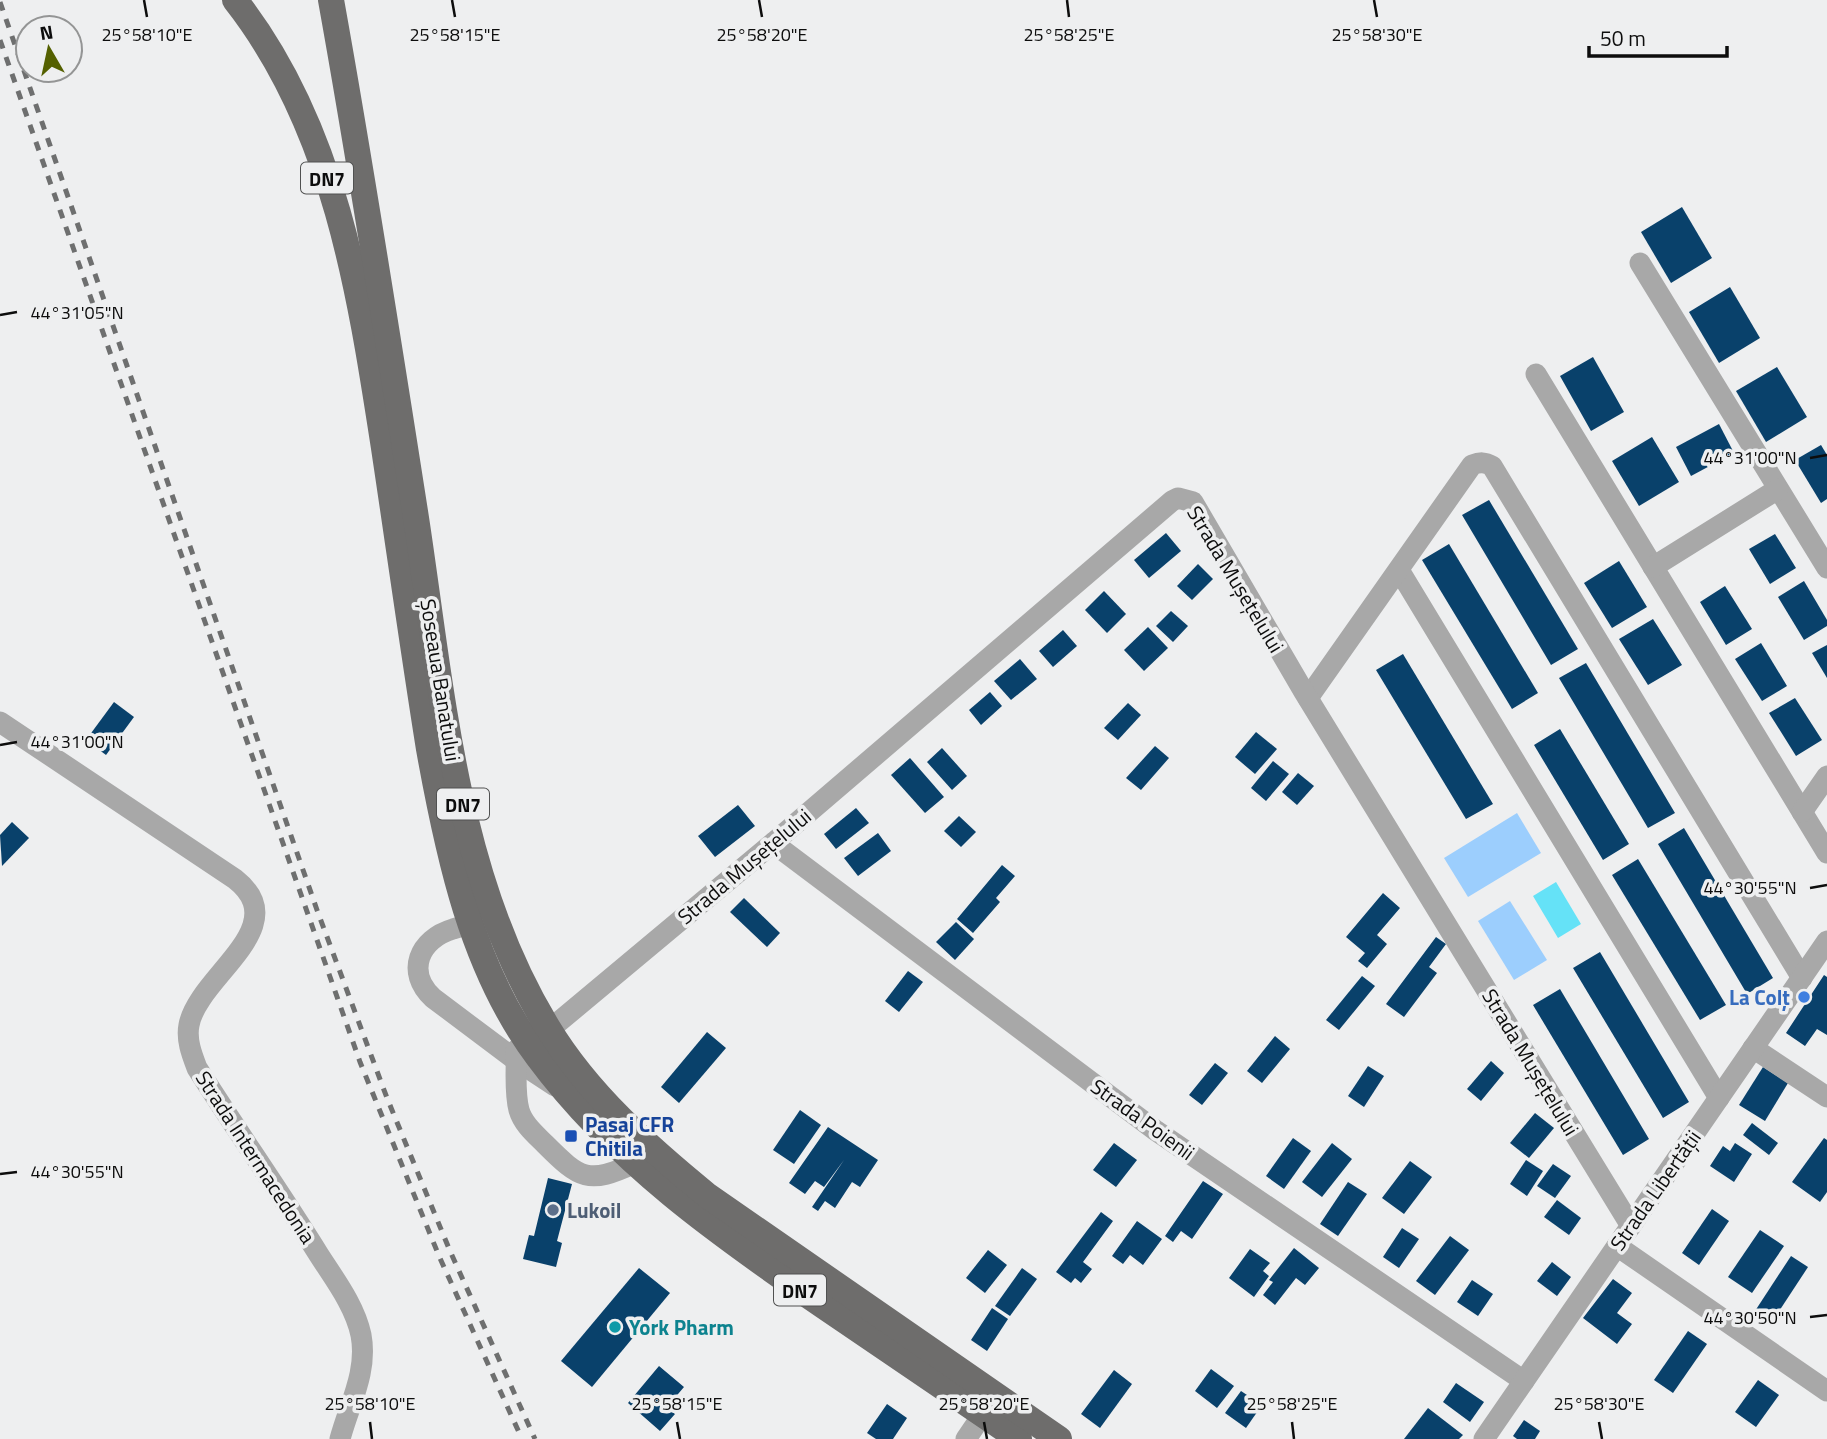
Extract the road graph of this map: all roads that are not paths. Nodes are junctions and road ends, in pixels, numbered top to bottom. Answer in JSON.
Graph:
{"nodes":[{"id":1,"x":235,"y":0,"type":"edge"},
{"id":2,"x":331,"y":0,"type":"edge"},
{"id":3,"x":1640,"y":262,"type":"dead end"},
{"id":4,"x":383,"y":372,"type":"junction"},
{"id":5,"x":1536,"y":374,"type":"dead end"},
{"id":6,"x":1778,"y":489,"type":"junction"},
{"id":7,"x":1653,"y":567,"type":"junction"},
{"id":8,"x":1827,"y":568,"type":"edge"},
{"id":9,"x":1399,"y":570,"type":"junction"},
{"id":10,"x":1308,"y":698,"type":"junction"},
{"id":11,"x":0,"y":722,"type":"edge"},
{"id":12,"x":1827,"y":776,"type":"edge"},
{"id":13,"x":1802,"y":812,"type":"junction"},
{"id":14,"x":773,"y":843,"type":"junction"},
{"id":15,"x":1827,"y":853,"type":"edge"},
{"id":16,"x":472,"y":927,"type":"junction"},
{"id":17,"x":1827,"y":941,"type":"edge"},
{"id":18,"x":1801,"y":978,"type":"junction"},
{"id":19,"x":516,"y":1024,"type":"junction"},
{"id":20,"x":549,"y":1030,"type":"junction"},
{"id":21,"x":1754,"y":1048,"type":"junction"},
{"id":22,"x":517,"y":1061,"type":"junction"},
{"id":23,"x":571,"y":1096,"type":"junction"},
{"id":24,"x":1827,"y":1097,"type":"edge"},
{"id":25,"x":1719,"y":1098,"type":"junction"},
{"id":26,"x":635,"y":1163,"type":"junction"},
{"id":27,"x":1631,"y":1226,"type":"junction"},
{"id":28,"x":1617,"y":1246,"type":"junction"},
{"id":29,"x":1524,"y":1381,"type":"junction"},
{"id":30,"x":1827,"y":1391,"type":"edge"},
{"id":31,"x":983,"y":1414,"type":"junction"},
{"id":32,"x":340,"y":1439,"type":"edge"},
{"id":33,"x":965,"y":1439,"type":"edge"},
{"id":34,"x":1019,"y":1439,"type":"edge"},
{"id":35,"x":1059,"y":1439,"type":"edge"},
{"id":36,"x":1484,"y":1439,"type":"edge"}],
"edges":[{"from":1,"to":4,"type":"main road","number":"DN7"},
{"from":2,"to":4,"type":"main road","number":"DN7"},
{"from":3,"to":6,"type":"street"},
{"from":4,"to":16,"type":"main road","name":"Șoseaua Banatului","number":"DN7"},
{"from":4,"to":20,"type":"main road","name":"Șoseaua Banatului","number":"DN7"},
{"from":5,"to":7,"type":"street"},
{"from":6,"to":7,"type":"street"},
{"from":6,"to":8,"type":"street"},
{"from":7,"to":13,"type":"street"},
{"from":9,"to":10,"type":"street"},
{"from":9,"to":18,"type":"street"},
{"from":9,"to":25,"type":"street"},
{"from":10,"to":14,"type":"street","name":"Strada Mușețelului"},
{"from":10,"to":27,"type":"street","name":"Strada Mușețelului"},
{"from":11,"to":32,"type":"street","name":"Strada Intermacedonia"},
{"from":12,"to":13,"type":"street"},
{"from":13,"to":15,"type":"street"},
{"from":14,"to":20,"type":"street","name":"Strada Mușețelului"},
{"from":14,"to":29,"type":"street","name":"Strada Poienii"},
{"from":16,"to":19,"type":"main road","name":"Șoseaua Banatului","number":"DN7"},
{"from":16,"to":20,"type":"street"},
{"from":16,"to":22,"type":"street"},
{"from":17,"to":18,"type":"street","name":"Strada Libertății"},
{"from":18,"to":21,"type":"street","name":"Strada Libertății"},
{"from":19,"to":22,"type":"street"},
{"from":19,"to":23,"type":"main road","name":"Șoseaua Banatului","number":"DN7"},
{"from":20,"to":35,"type":"main road","name":"Șoseaua Banatului","number":"DN7"},
{"from":21,"to":24,"type":"street"},
{"from":21,"to":25,"type":"street","name":"Strada Libertății"},
{"from":22,"to":23,"type":"street"},
{"from":22,"to":26,"type":"street"},
{"from":23,"to":26,"type":"main road","name":"Șoseaua Banatului","number":"DN7"},
{"from":25,"to":27,"type":"street","name":"Strada Libertății"},
{"from":26,"to":31,"type":"main road","name":"Șoseaua Banatului","number":"DN7"},
{"from":27,"to":28,"type":"street","name":"Strada Libertății"},
{"from":28,"to":29,"type":"street","name":"Strada Libertății"},
{"from":28,"to":30,"type":"street"},
{"from":29,"to":36,"type":"street","name":"Strada Libertății"},
{"from":31,"to":33,"type":"street"},
{"from":31,"to":34,"type":"main road","name":"Șoseaua Banatului","number":"DN7"}]}
